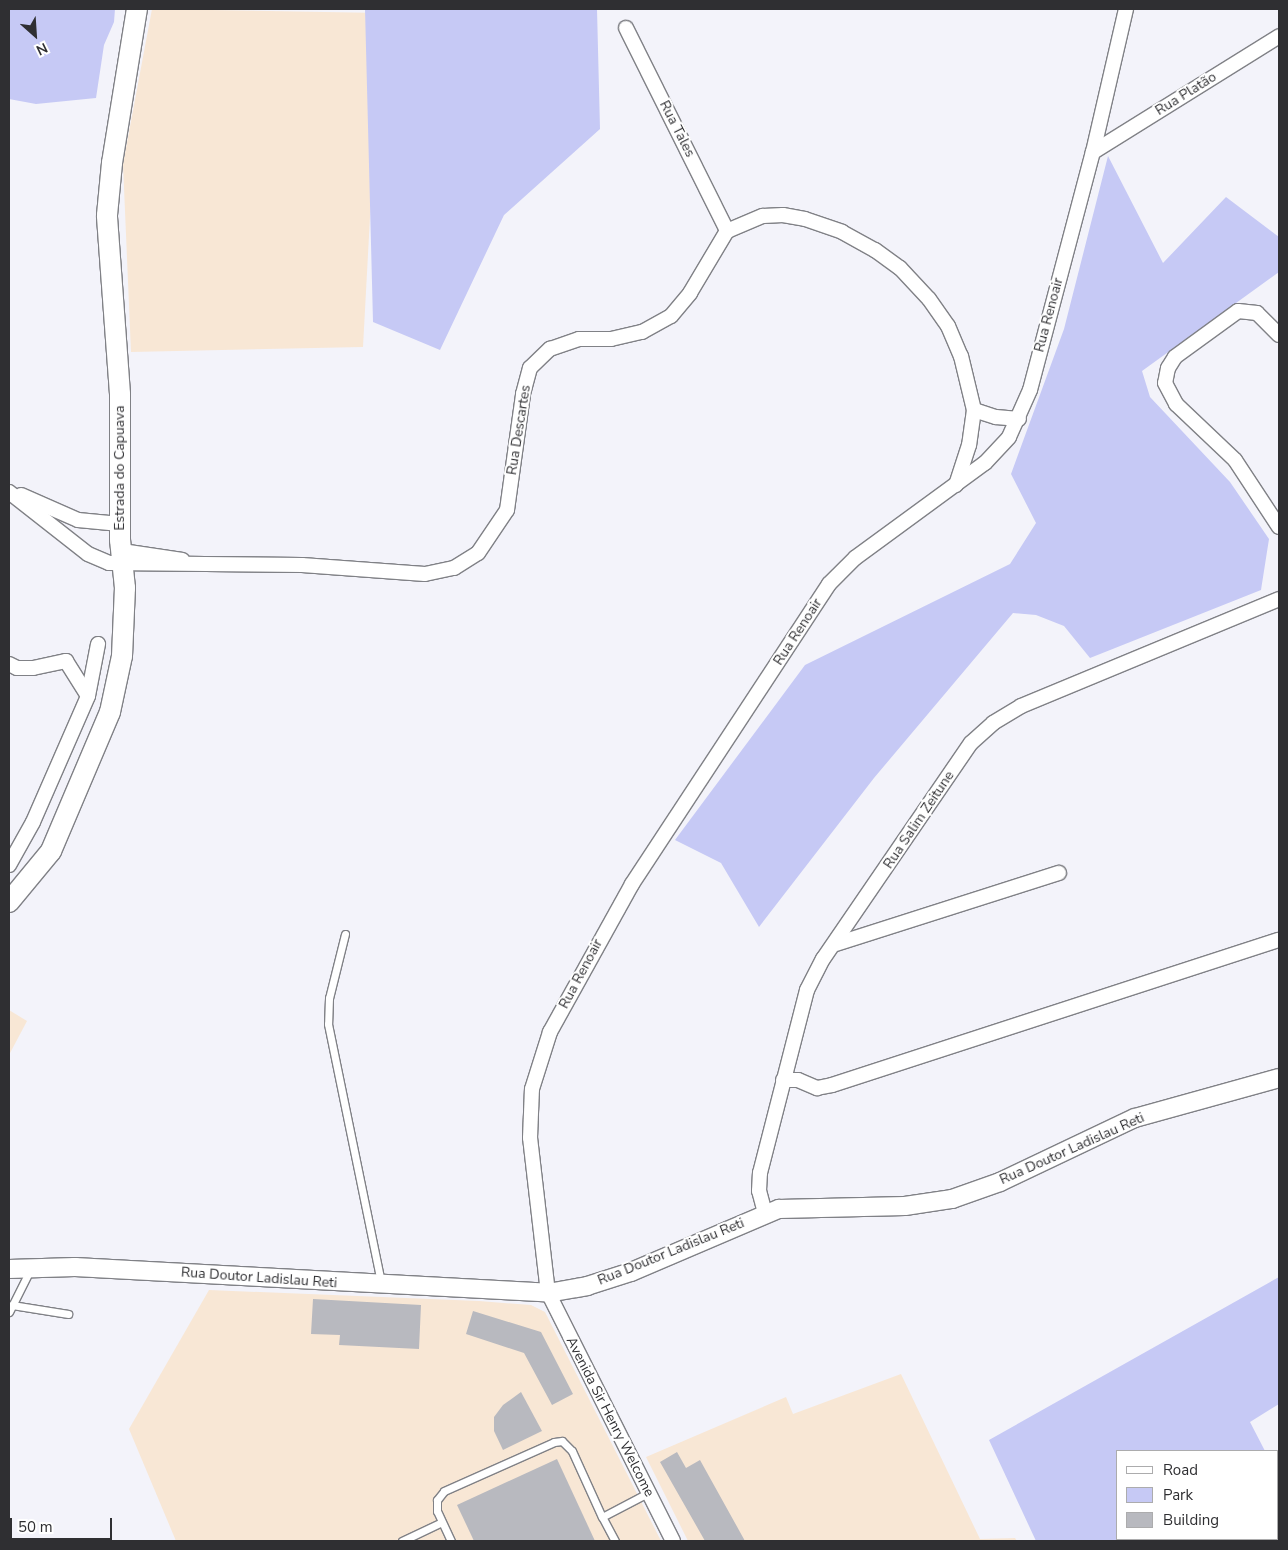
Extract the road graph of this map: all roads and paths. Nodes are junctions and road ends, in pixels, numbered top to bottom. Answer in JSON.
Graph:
{"nodes":[{"id":1,"x":137,"y":9,"type":"edge"},
{"id":2,"x":1126,"y":9,"type":"edge"},
{"id":3,"x":626,"y":28,"type":"dead end"},
{"id":4,"x":1279,"y":36,"type":"edge"},
{"id":5,"x":1093,"y":152,"type":"junction"},
{"id":6,"x":727,"y":231,"type":"junction"},
{"id":7,"x":1279,"y":335,"type":"edge"},
{"id":8,"x":974,"y":410,"type":"junction"},
{"id":9,"x":1019,"y":419,"type":"junction"},
{"id":10,"x":956,"y":485,"type":"junction"},
{"id":11,"x":9,"y":490,"type":"edge"},
{"id":12,"x":120,"y":524,"type":"junction"},
{"id":13,"x":1279,"y":527,"type":"edge"},
{"id":14,"x":124,"y":558,"type":"junction"},
{"id":15,"x":1279,"y":600,"type":"edge"},
{"id":16,"x":98,"y":644,"type":"dead end"},
{"id":17,"x":9,"y":664,"type":"edge"},
{"id":18,"x":88,"y":696,"type":"junction"},
{"id":19,"x":9,"y":865,"type":"edge"},
{"id":20,"x":1059,"y":873,"type":"dead end"},
{"id":21,"x":9,"y":902,"type":"edge"},
{"id":22,"x":345,"y":934,"type":"dead end"},
{"id":23,"x":1279,"y":940,"type":"edge"},
{"id":24,"x":836,"y":944,"type":"junction"},
{"id":25,"x":1279,"y":1078,"type":"edge"},
{"id":26,"x":783,"y":1080,"type":"junction"},
{"id":27,"x":765,"y":1213,"type":"junction"},
{"id":28,"x":32,"y":1267,"type":"junction"},
{"id":29,"x":9,"y":1269,"type":"edge"},
{"id":30,"x":381,"y":1286,"type":"junction"},
{"id":31,"x":548,"y":1293,"type":"junction"},
{"id":32,"x":10,"y":1308,"type":"edge"},
{"id":33,"x":68,"y":1314,"type":"dead end"},
{"id":34,"x":648,"y":1493,"type":"junction"},
{"id":35,"x":602,"y":1517,"type":"junction"},
{"id":36,"x":442,"y":1522,"type":"junction"},
{"id":37,"x":402,"y":1541,"type":"edge"},
{"id":38,"x":451,"y":1541,"type":"edge"},
{"id":39,"x":615,"y":1541,"type":"edge"},
{"id":40,"x":673,"y":1541,"type":"edge"}],
"edges":[{"from":1,"to":12,"type":"main road","name":"Estrada do Capuava"},
{"from":2,"to":5,"type":"street","name":"Rua Renoair"},
{"from":3,"to":6,"type":"street","name":"Rua Tales"},
{"from":4,"to":5,"type":"street","name":"Rua Platão"},
{"from":5,"to":9,"type":"street","name":"Rua Renoair"},
{"from":6,"to":8,"type":"street"},
{"from":6,"to":14,"type":"street","name":"Rua Descartes"},
{"from":7,"to":13,"type":"street"},
{"from":8,"to":9,"type":"street"},
{"from":8,"to":10,"type":"street"},
{"from":9,"to":10,"type":"street","name":"Rua Renoair"},
{"from":10,"to":31,"type":"street","name":"Rua Renoair"},
{"from":11,"to":12,"type":"street"},
{"from":11,"to":14,"type":"street","name":"Rua Descartes"},
{"from":12,"to":14,"type":"main road","name":"Estrada do Capuava"},
{"from":14,"to":21,"type":"main road","name":"Estrada do Capuava"},
{"from":15,"to":24,"type":"street","name":"Rua Salim Zeitune"},
{"from":16,"to":18,"type":"street"},
{"from":17,"to":18,"type":"street"},
{"from":18,"to":19,"type":"street"},
{"from":20,"to":24,"type":"street"},
{"from":22,"to":30,"type":"lane"},
{"from":23,"to":26,"type":"street"},
{"from":24,"to":26,"type":"street","name":"Rua Salim Zeitune"},
{"from":25,"to":27,"type":"street","name":"Rua Doutor Ladislau Reti"},
{"from":26,"to":27,"type":"street","name":"Rua Salim Zeitune"},
{"from":27,"to":31,"type":"street","name":"Rua Doutor Ladislau Reti"},
{"from":28,"to":29,"type":"street","name":"Rua Doutor Ladislau Reti"},
{"from":28,"to":30,"type":"street","name":"Rua Doutor Ladislau Reti"},
{"from":28,"to":32,"type":"lane"},
{"from":30,"to":31,"type":"street","name":"Rua Doutor Ladislau Reti"},
{"from":31,"to":34,"type":"street","name":"Avenida Sir Henry Welcome"},
{"from":32,"to":33,"type":"lane"},
{"from":34,"to":35,"type":"lane"},
{"from":34,"to":40,"type":"street","name":"Avenida Sir Henry Welcome"},
{"from":35,"to":36,"type":"lane"},
{"from":35,"to":39,"type":"lane"},
{"from":36,"to":37,"type":"lane"},
{"from":36,"to":38,"type":"lane"}]}
